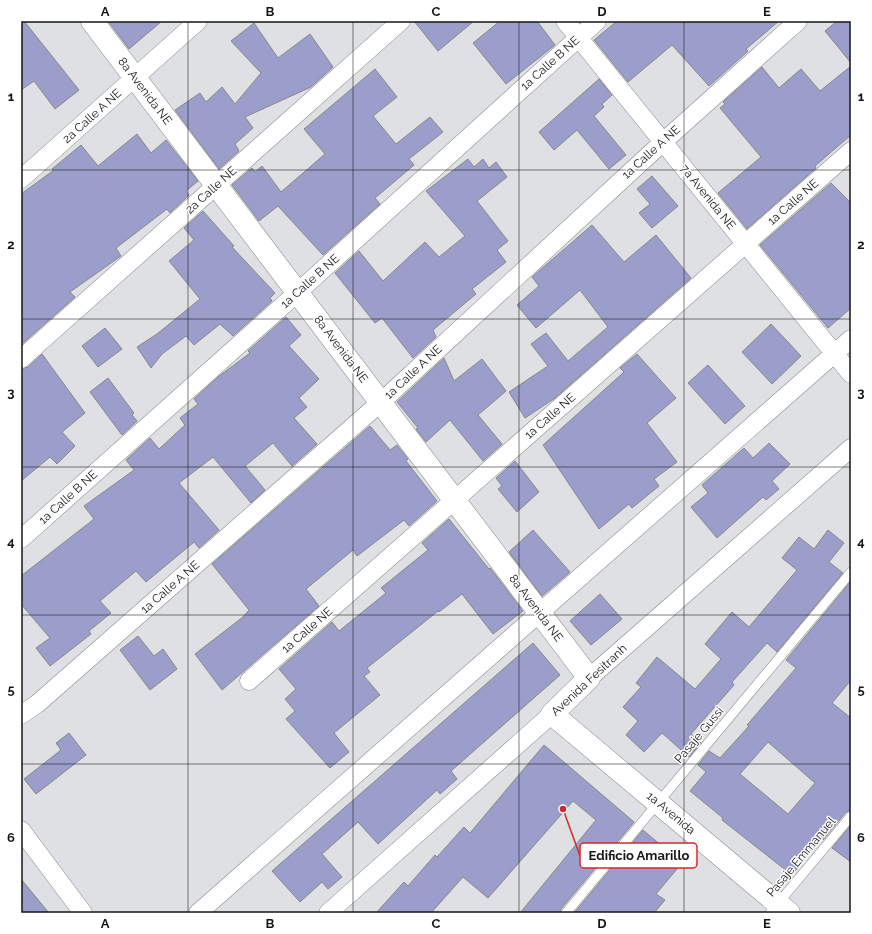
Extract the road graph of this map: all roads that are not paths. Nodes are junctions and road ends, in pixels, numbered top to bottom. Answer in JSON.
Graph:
{"nodes":[{"id":1,"x":92,"y":21,"type":"edge"},
{"id":2,"x":198,"y":21,"type":"edge"},
{"id":3,"x":401,"y":21,"type":"edge"},
{"id":4,"x":565,"y":21,"type":"edge"},
{"id":5,"x":597,"y":21,"type":"edge"},
{"id":6,"x":798,"y":21,"type":"edge"},
{"id":7,"x":578,"y":38,"type":"junction"},
{"id":8,"x":135,"y":77,"type":"junction"},
{"id":9,"x":662,"y":142,"type":"junction"},
{"id":10,"x":851,"y":151,"type":"edge"},
{"id":11,"x":21,"y":178,"type":"edge"},
{"id":12,"x":216,"y":185,"type":"junction"},
{"id":13,"x":745,"y":244,"type":"junction"},
{"id":14,"x":298,"y":292,"type":"junction"},
{"id":15,"x":851,"y":340,"type":"edge"},
{"id":16,"x":835,"y":354,"type":"junction"},
{"id":17,"x":21,"y":359,"type":"edge"},
{"id":18,"x":851,"y":374,"type":"edge"},
{"id":19,"x":381,"y":402,"type":"junction"},
{"id":20,"x":851,"y":448,"type":"edge"},
{"id":21,"x":454,"y":500,"type":"junction"},
{"id":22,"x":21,"y":539,"type":"edge"},
{"id":23,"x":851,"y":572,"type":"edge"},
{"id":24,"x":540,"y":612,"type":"junction"},
{"id":25,"x":589,"y":678,"type":"junction"},
{"id":26,"x":249,"y":681,"type":"dead end"},
{"id":27,"x":552,"y":714,"type":"junction"},
{"id":28,"x":21,"y":715,"type":"edge"},
{"id":29,"x":658,"y":803,"type":"junction"},
{"id":30,"x":851,"y":816,"type":"edge"},
{"id":31,"x":21,"y":830,"type":"edge"},
{"id":32,"x":779,"y":910,"type":"edge"},
{"id":33,"x":83,"y":913,"type":"edge"},
{"id":34,"x":198,"y":913,"type":"edge"},
{"id":35,"x":328,"y":913,"type":"edge"},
{"id":36,"x":566,"y":913,"type":"edge"}],
"edges":[{"from":1,"to":8,"type":"street","name":"8a Avenida NE"},
{"from":2,"to":8,"type":"street","name":"2a Calle A NE"},
{"from":3,"to":12,"type":"street","name":"2a Calle NE"},
{"from":4,"to":7,"type":"street","name":"7a Avenida NE"},
{"from":5,"to":7,"type":"street","name":"1a Calle B NE"},
{"from":6,"to":9,"type":"street","name":"1a Calle A NE"},
{"from":7,"to":9,"type":"street","name":"7a Avenida NE"},
{"from":7,"to":14,"type":"street","name":"1a Calle B NE"},
{"from":8,"to":11,"type":"street","name":"2a Calle A NE"},
{"from":8,"to":12,"type":"street","name":"8a Avenida NE"},
{"from":9,"to":13,"type":"street","name":"7a Avenida NE"},
{"from":9,"to":19,"type":"street","name":"1a Calle A NE"},
{"from":10,"to":13,"type":"street","name":"1a Calle NE"},
{"from":12,"to":14,"type":"street","name":"8a Avenida NE"},
{"from":12,"to":17,"type":"street","name":"2a Calle NE"},
{"from":13,"to":16,"type":"street","name":"7a Avenida NE"},
{"from":13,"to":21,"type":"street","name":"1a Calle NE"},
{"from":14,"to":19,"type":"street","name":"8a Avenida NE"},
{"from":14,"to":22,"type":"street","name":"1a Calle B NE"},
{"from":15,"to":16,"type":"street"},
{"from":16,"to":18,"type":"street","name":"7a Avenida NE"},
{"from":16,"to":24,"type":"street"},
{"from":19,"to":21,"type":"street","name":"8a Avenida NE"},
{"from":19,"to":28,"type":"street","name":"1a Calle A NE"},
{"from":20,"to":25,"type":"street","name":"Avenida Fesitranh"},
{"from":21,"to":24,"type":"street","name":"8a Avenida NE"},
{"from":21,"to":26,"type":"street","name":"1a Calle NE"},
{"from":23,"to":29,"type":"lane","name":"Pasaje Gussi"},
{"from":24,"to":25,"type":"street","name":"8a Avenida NE"},
{"from":24,"to":34,"type":"street"},
{"from":25,"to":27,"type":"street","name":"Avenida Fesitranh"},
{"from":27,"to":29,"type":"street","name":"1a Avenida"},
{"from":27,"to":35,"type":"street","name":"Avenida Fesitranh"},
{"from":29,"to":32,"type":"street","name":"1a Avenida"},
{"from":29,"to":36,"type":"lane","name":"Pasaje Gussi"},
{"from":30,"to":32,"type":"lane","name":"Pasaje Emmanuel"},
{"from":31,"to":33,"type":"street"}]}
